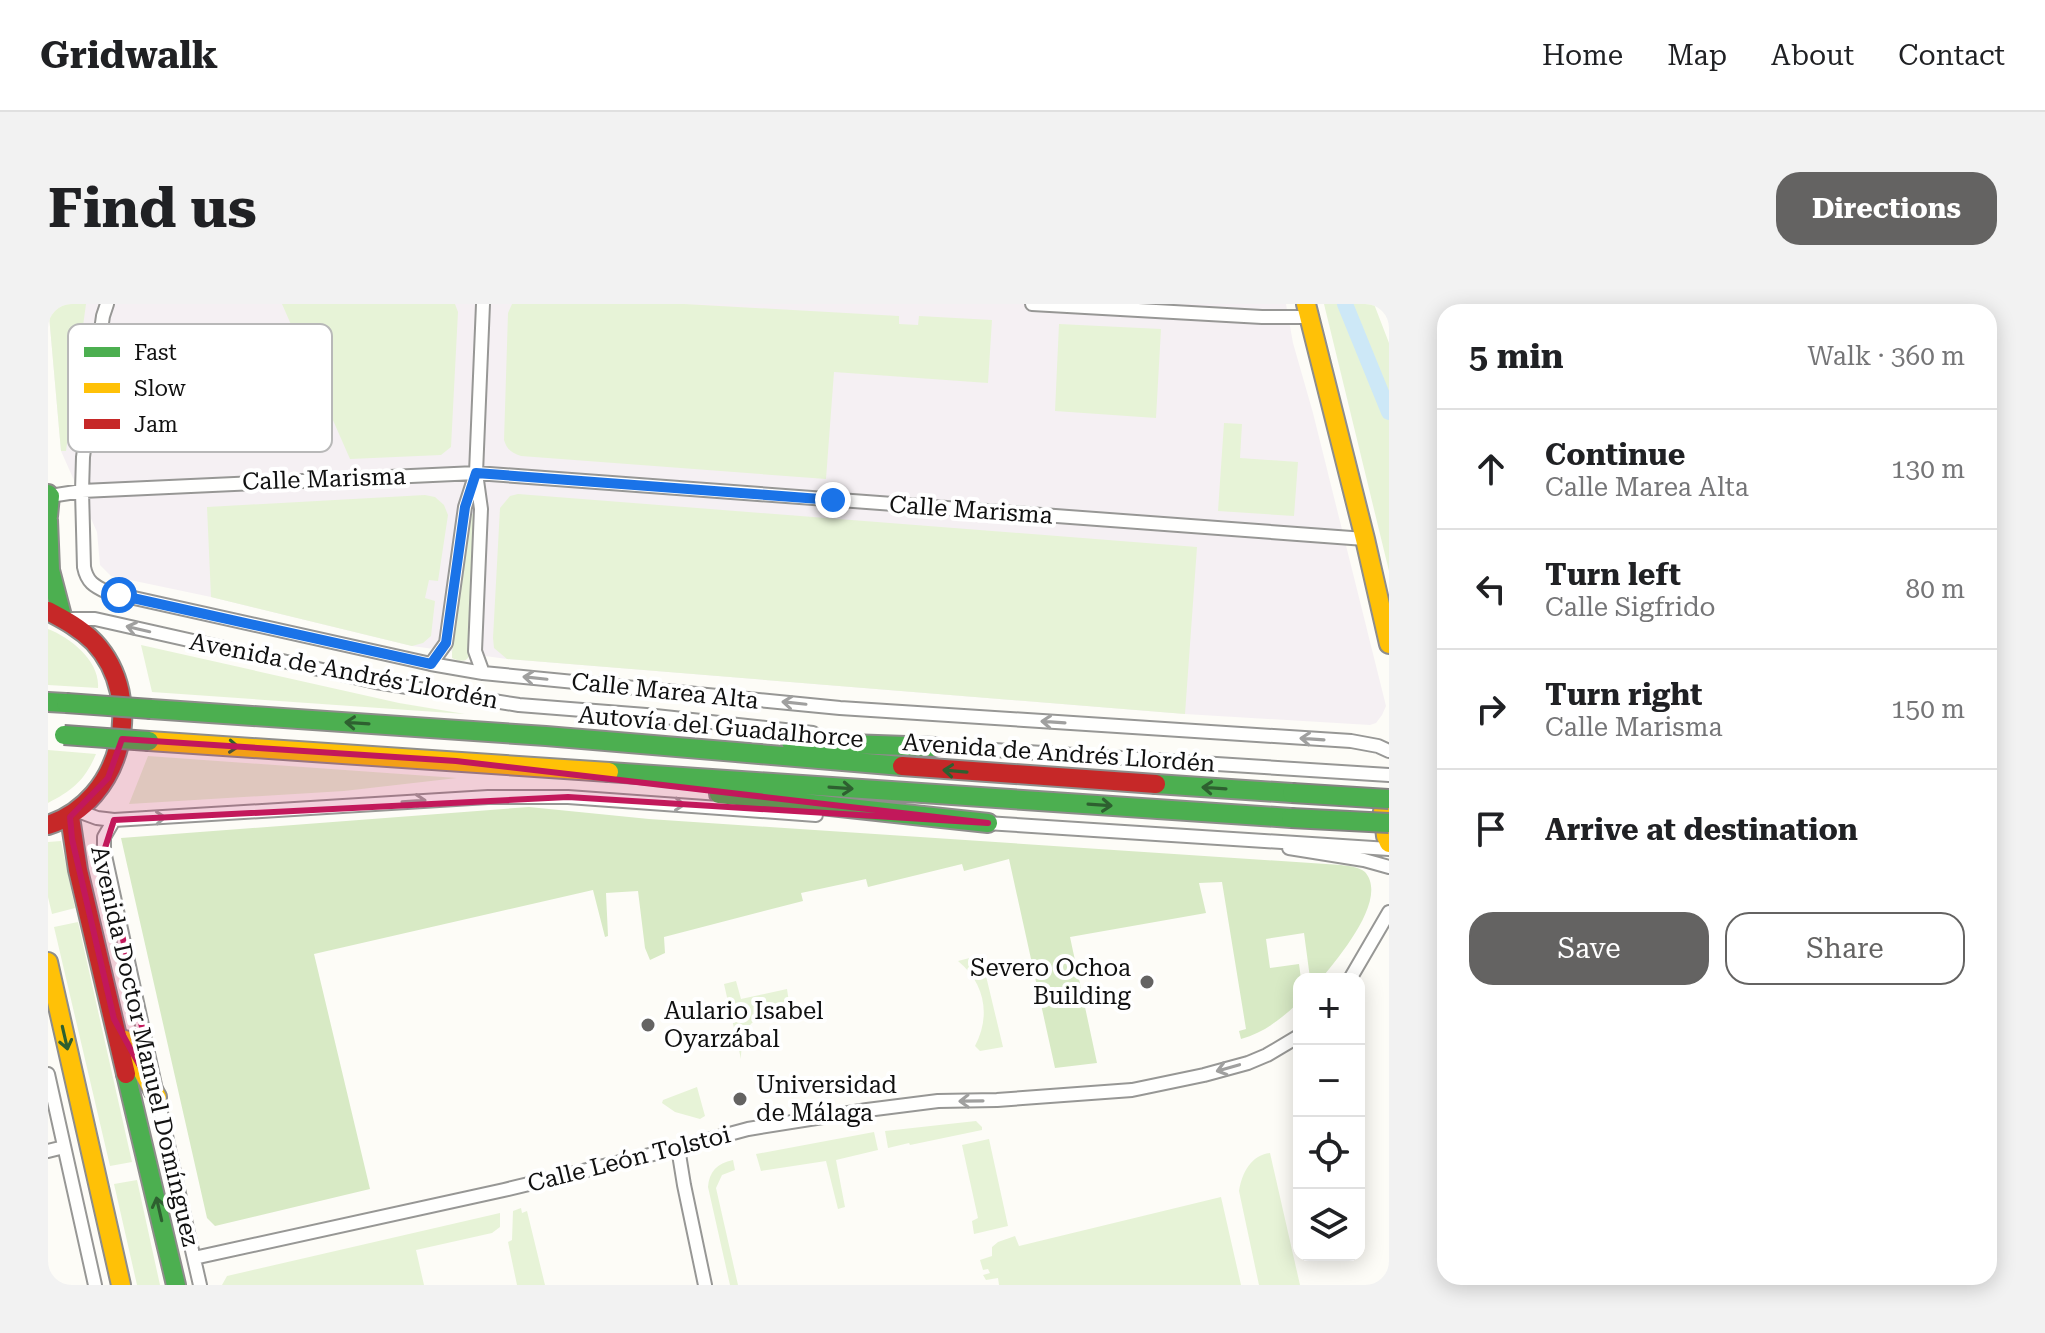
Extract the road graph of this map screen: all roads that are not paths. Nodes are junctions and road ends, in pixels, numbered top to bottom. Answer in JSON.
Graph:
{"nodes":[{"id":1,"x":107,"y":304,"type":"edge"},
{"id":2,"x":483,"y":304,"type":"edge"},
{"id":3,"x":1032,"y":304,"type":"edge"},
{"id":4,"x":1101,"y":306,"type":"edge"},
{"id":5,"x":1308,"y":311,"type":"edge"},
{"id":6,"x":102,"y":324,"type":"edge"},
{"id":7,"x":84,"y":452,"type":"edge"},
{"id":8,"x":476,"y":473,"type":"junction"},
{"id":9,"x":49,"y":491,"type":"edge"},
{"id":10,"x":82,"y":491,"type":"junction"},
{"id":11,"x":48,"y":518,"type":"edge"},
{"id":12,"x":1365,"y":539,"type":"junction"},
{"id":13,"x":59,"y":615,"type":"edge"},
{"id":14,"x":1389,"y":644,"type":"edge"},
{"id":15,"x":431,"y":664,"type":"junction"},
{"id":16,"x":483,"y":673,"type":"junction"},
{"id":17,"x":57,"y":702,"type":"edge"},
{"id":18,"x":56,"y":734,"type":"edge"},
{"id":19,"x":546,"y":736,"type":"junction"},
{"id":20,"x":935,"y":747,"type":"junction"},
{"id":21,"x":1389,"y":751,"type":"edge"},
{"id":22,"x":456,"y":761,"type":"junction"},
{"id":23,"x":1389,"y":775,"type":"edge"},
{"id":24,"x":1389,"y":789,"type":"edge"},
{"id":25,"x":1389,"y":799,"type":"edge"},
{"id":26,"x":74,"y":814,"type":"junction"},
{"id":27,"x":114,"y":820,"type":"junction"},
{"id":28,"x":988,"y":823,"type":"junction"},
{"id":29,"x":1389,"y":823,"type":"edge"},
{"id":30,"x":48,"y":825,"type":"edge"},
{"id":31,"x":1219,"y":837,"type":"junction"},
{"id":32,"x":1389,"y":846,"type":"edge"},
{"id":33,"x":1364,"y":860,"type":"junction"},
{"id":34,"x":1389,"y":867,"type":"edge"},
{"id":35,"x":1389,"y":876,"type":"edge"},
{"id":36,"x":1389,"y":912,"type":"edge"},
{"id":37,"x":48,"y":962,"type":"edge"},
{"id":38,"x":1353,"y":973,"type":"edge"},
{"id":39,"x":114,"y":1019,"type":"junction"},
{"id":40,"x":1293,"y":1040,"type":"edge"},
{"id":41,"x":48,"y":1074,"type":"edge"},
{"id":42,"x":157,"y":1097,"type":"junction"},
{"id":43,"x":64,"y":1147,"type":"junction"},
{"id":44,"x":678,"y":1148,"type":"junction"},
{"id":45,"x":48,"y":1151,"type":"edge"},
{"id":46,"x":194,"y":1258,"type":"junction"},
{"id":47,"x":95,"y":1285,"type":"edge"},
{"id":48,"x":121,"y":1285,"type":"edge"},
{"id":49,"x":176,"y":1285,"type":"edge"},
{"id":50,"x":200,"y":1285,"type":"edge"},
{"id":51,"x":705,"y":1285,"type":"edge"}],
"edges":[{"from":1,"to":6,"type":"street"},
{"from":2,"to":8,"type":"street"},
{"from":3,"to":4,"type":"street"},
{"from":4,"to":5,"type":"street"},
{"from":5,"to":12,"type":"main road"},
{"from":7,"to":10,"type":"street"},
{"from":8,"to":10,"type":"street","name":"Calle Marisma"},
{"from":8,"to":12,"type":"street","name":"Calle Marisma"},
{"from":8,"to":15,"type":"street"},
{"from":8,"to":16,"type":"street"},
{"from":9,"to":10,"type":"street","name":"Calle Marisma"},
{"from":9,"to":11,"type":"main road"},
{"from":10,"to":15,"type":"street","name":"Calle Marea Alta"},
{"from":11,"to":13,"type":"main road"},
{"from":12,"to":14,"type":"main road"},
{"from":20,"to":13,"type":"street","name":"Avenida de Andrés Llordén","one_way":true},
{"from":13,"to":26,"type":"main road"},
{"from":15,"to":16,"type":"street","name":"Calle Marea Alta"},
{"from":21,"to":16,"type":"street","name":"Calle Marea Alta","one_way":true},
{"from":19,"to":17,"type":"main road","name":"Autovía del Guadalhorce","one_way":true,"bridge":true},
{"from":18,"to":22,"type":"main road","name":"Autovía del Guadalhorce","one_way":true,"bridge":true},
{"from":19,"to":20,"type":"main road"},
{"from":25,"to":19,"type":"main road","name":"Autovía del Guadalhorce","one_way":true,"bridge":true},
{"from":20,"to":23,"type":"street","name":"Avenida de Andrés Llordén"},
{"from":22,"to":28,"type":"main road"},
{"from":22,"to":29,"type":"main road","name":"Autovía del Guadalhorce","one_way":true,"bridge":true},
{"from":24,"to":32,"type":"main road"},
{"from":26,"to":27,"type":"street"},
{"from":26,"to":30,"type":"main road"},
{"from":26,"to":39,"type":"main road","name":"Avenida Doctor Manuel Domínguez"},
{"from":27,"to":28,"type":"street","one_way":true},
{"from":27,"to":42,"type":"street","name":"Avenida Doctor Manuel Domínguez"},
{"from":28,"to":31,"type":"street"},
{"from":31,"to":32,"type":"street"},
{"from":31,"to":33,"type":"street"},
{"from":33,"to":34,"type":"street"},
{"from":33,"to":35,"type":"street"},
{"from":36,"to":38,"type":"street"},
{"from":37,"to":48,"type":"main road","one_way":true},
{"from":39,"to":42,"type":"main road"},
{"from":49,"to":39,"type":"main road","name":"Avenida Doctor Manuel Domínguez","one_way":true},
{"from":40,"to":44,"type":"street","name":"Calle León Tolstoi","one_way":true},
{"from":41,"to":43,"type":"street"},
{"from":42,"to":46,"type":"street","name":"Avenida Doctor Manuel Domínguez"},
{"from":43,"to":45,"type":"street"},
{"from":43,"to":47,"type":"street"},
{"from":44,"to":46,"type":"street","name":"Calle León Tolstoi"},
{"from":44,"to":51,"type":"street"},
{"from":46,"to":50,"type":"street","name":"Avenida Doctor Manuel Domínguez"}]}
